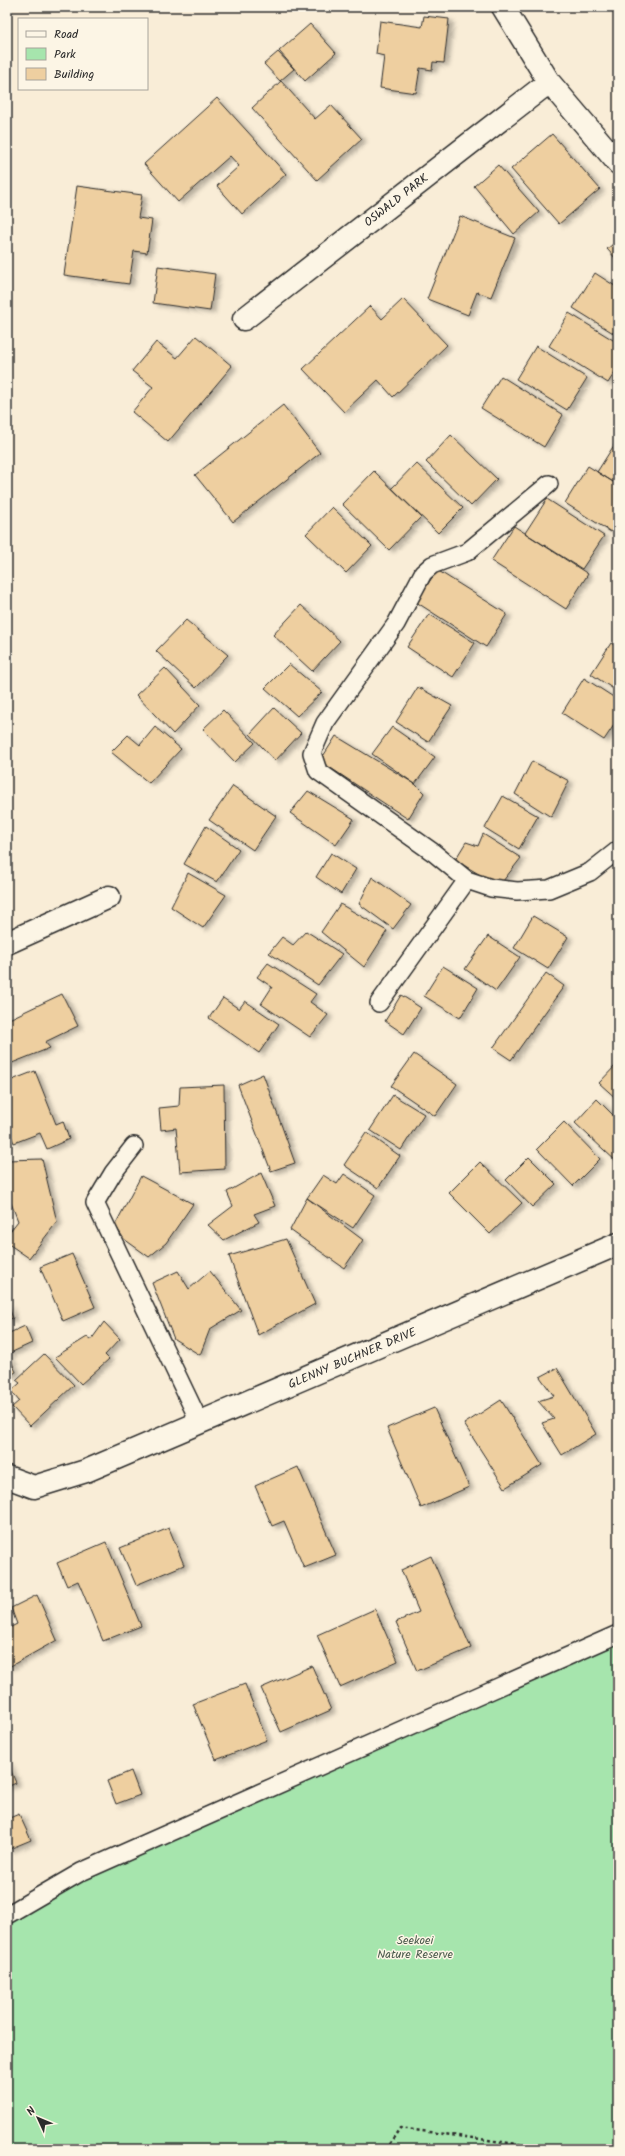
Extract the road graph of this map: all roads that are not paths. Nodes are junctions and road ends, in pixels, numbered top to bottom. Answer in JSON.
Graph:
{"nodes":[{"id":1,"x":503,"y":7,"type":"edge"},
{"id":2,"x":549,"y":82,"type":"junction"},
{"id":3,"x":618,"y":163,"type":"edge"},
{"id":4,"x":244,"y":319,"type":"dead end"},
{"id":5,"x":549,"y":484,"type":"dead end"},
{"id":6,"x":618,"y":850,"type":"edge"},
{"id":7,"x":467,"y":880,"type":"junction"},
{"id":8,"x":109,"y":896,"type":"dead end"},
{"id":9,"x":7,"y":943,"type":"edge"},
{"id":10,"x":379,"y":1003,"type":"dead end"},
{"id":11,"x":134,"y":1146,"type":"dead end"},
{"id":12,"x":618,"y":1244,"type":"edge"},
{"id":13,"x":200,"y":1423,"type":"junction"},
{"id":14,"x":7,"y":1477,"type":"edge"},
{"id":15,"x":618,"y":1634,"type":"edge"},
{"id":16,"x":7,"y":1915,"type":"edge"}],
"edges":[{"from":1,"to":2,"type":"street"},
{"from":2,"to":3,"type":"street"},
{"from":2,"to":4,"type":"street","name":"OSWALD PARK"},
{"from":5,"to":7,"type":"lane"},
{"from":6,"to":7,"type":"lane"},
{"from":7,"to":10,"type":"lane"},
{"from":8,"to":9,"type":"street"},
{"from":11,"to":13,"type":"lane"},
{"from":12,"to":13,"type":"street","name":"GLENNY BUCHNER DRIVE"},
{"from":13,"to":14,"type":"street","name":"GLENNY BUCHNER DRIVE"},
{"from":15,"to":16,"type":"lane"}]}
